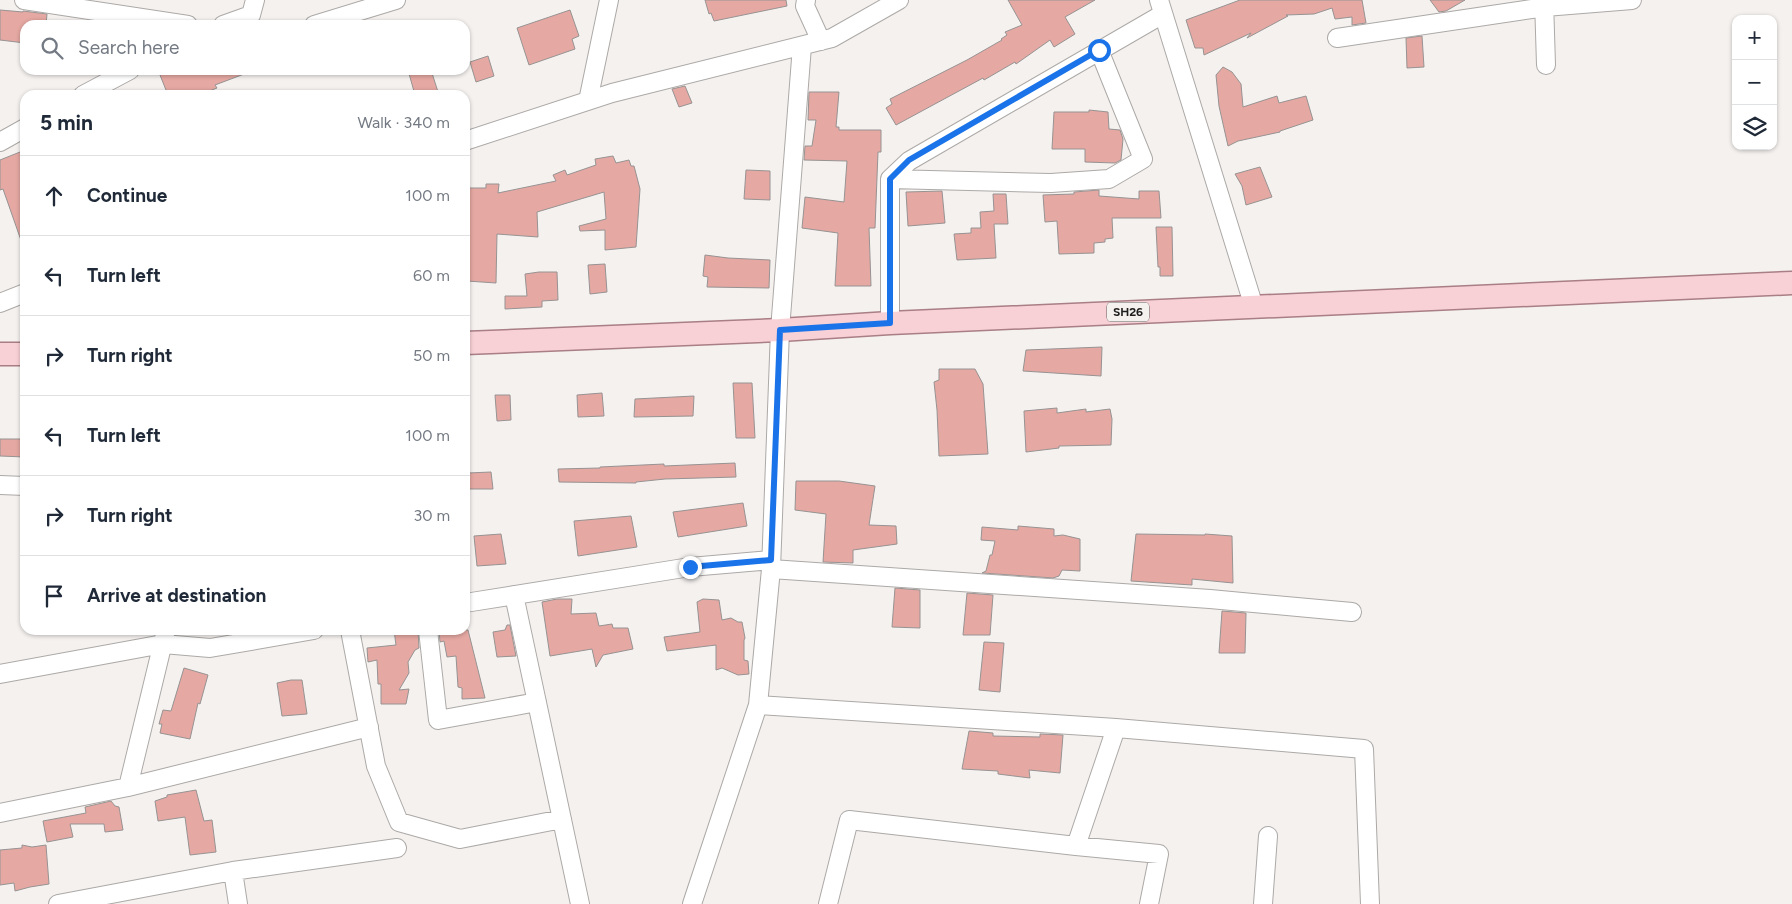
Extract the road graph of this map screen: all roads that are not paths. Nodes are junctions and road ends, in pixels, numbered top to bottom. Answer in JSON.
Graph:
{"nodes":[{"id":1,"x":24,"y":0,"type":"edge"},
{"id":2,"x":396,"y":0,"type":"edge"},
{"id":3,"x":609,"y":0,"type":"edge"},
{"id":4,"x":806,"y":0,"type":"edge"},
{"id":5,"x":899,"y":0,"type":"edge"},
{"id":6,"x":1632,"y":0,"type":"edge"},
{"id":7,"x":1545,"y":3,"type":"edge"},
{"id":8,"x":1161,"y":7,"type":"edge"},
{"id":9,"x":253,"y":13,"type":"edge"},
{"id":10,"x":155,"y":20,"type":"edge"},
{"id":11,"x":236,"y":20,"type":"edge"},
{"id":12,"x":330,"y":20,"type":"edge"},
{"id":13,"x":1337,"y":38,"type":"dead end"},
{"id":14,"x":821,"y":41,"type":"junction"},
{"id":15,"x":802,"y":46,"type":"junction"},
{"id":16,"x":1099,"y":50,"type":"junction"},
{"id":17,"x":1546,"y":65,"type":"dead end"},
{"id":18,"x":121,"y":75,"type":"edge"},
{"id":19,"x":92,"y":90,"type":"edge"},
{"id":20,"x":588,"y":101,"type":"junction"},
{"id":21,"x":20,"y":131,"type":"edge"},
{"id":22,"x":470,"y":139,"type":"edge"},
{"id":23,"x":0,"y":142,"type":"edge"},
{"id":24,"x":890,"y":179,"type":"junction"},
{"id":25,"x":1792,"y":283,"type":"edge"},
{"id":26,"x":20,"y":295,"type":"edge"},
{"id":27,"x":0,"y":303,"type":"edge"},
{"id":28,"x":1254,"y":307,"type":"junction"},
{"id":29,"x":890,"y":323,"type":"junction"},
{"id":30,"x":780,"y":330,"type":"junction"},
{"id":31,"x":470,"y":343,"type":"edge"},
{"id":32,"x":0,"y":354,"type":"edge"},
{"id":33,"x":20,"y":354,"type":"edge"},
{"id":34,"x":0,"y":485,"type":"edge"},
{"id":35,"x":20,"y":486,"type":"edge"},
{"id":36,"x":771,"y":564,"type":"junction"},
{"id":37,"x":514,"y":595,"type":"junction"},
{"id":38,"x":470,"y":603,"type":"edge"},
{"id":39,"x":1352,"y":612,"type":"dead end"},
{"id":40,"x":285,"y":635,"type":"edge"},
{"id":41,"x":351,"y":635,"type":"edge"},
{"id":42,"x":429,"y":635,"type":"edge"},
{"id":43,"x":165,"y":637,"type":"edge"},
{"id":44,"x":0,"y":674,"type":"edge"},
{"id":45,"x":537,"y":702,"type":"junction"},
{"id":46,"x":758,"y":705,"type":"junction"},
{"id":47,"x":369,"y":727,"type":"junction"},
{"id":48,"x":1116,"y":728,"type":"junction"},
{"id":49,"x":128,"y":787,"type":"junction"},
{"id":50,"x":0,"y":813,"type":"edge"},
{"id":51,"x":562,"y":820,"type":"junction"},
{"id":52,"x":1268,"y":836,"type":"dead end"},
{"id":53,"x":1076,"y":846,"type":"junction"},
{"id":54,"x":397,"y":848,"type":"dead end"},
{"id":55,"x":233,"y":871,"type":"junction"},
{"id":56,"x":58,"y":904,"type":"edge"},
{"id":57,"x":238,"y":904,"type":"edge"},
{"id":58,"x":580,"y":904,"type":"edge"},
{"id":59,"x":692,"y":904,"type":"edge"},
{"id":60,"x":828,"y":904,"type":"edge"},
{"id":61,"x":1149,"y":904,"type":"edge"},
{"id":62,"x":1263,"y":904,"type":"edge"},
{"id":63,"x":1370,"y":904,"type":"edge"}],
"edges":[{"from":1,"to":10,"type":"street"},
{"from":2,"to":12,"type":"street"},
{"from":3,"to":20,"type":"street"},
{"from":4,"to":14,"type":"street"},
{"from":5,"to":14,"type":"street"},
{"from":6,"to":7,"type":"street"},
{"from":7,"to":13,"type":"street"},
{"from":7,"to":17,"type":"street"},
{"from":8,"to":16,"type":"street"},
{"from":8,"to":28,"type":"street"},
{"from":9,"to":11,"type":"street"},
{"from":14,"to":15,"type":"street"},
{"from":15,"to":20,"type":"street"},
{"from":15,"to":30,"type":"street"},
{"from":16,"to":24,"type":"street"},
{"from":16,"to":24,"type":"street"},
{"from":18,"to":19,"type":"street"},
{"from":20,"to":22,"type":"street"},
{"from":21,"to":23,"type":"street"},
{"from":24,"to":29,"type":"street"},
{"from":25,"to":28,"type":"main road","number":"SH26"},
{"from":26,"to":27,"type":"street"},
{"from":28,"to":29,"type":"main road","number":"SH26"},
{"from":29,"to":30,"type":"main road","number":"SH26"},
{"from":30,"to":31,"type":"main road","number":"SH26"},
{"from":30,"to":36,"type":"street"},
{"from":32,"to":33,"type":"main road"},
{"from":34,"to":35,"type":"street"},
{"from":36,"to":37,"type":"street"},
{"from":36,"to":39,"type":"street"},
{"from":36,"to":46,"type":"street"},
{"from":37,"to":38,"type":"street"},
{"from":37,"to":45,"type":"street"},
{"from":40,"to":43,"type":"street"},
{"from":41,"to":47,"type":"street"},
{"from":42,"to":45,"type":"street"},
{"from":43,"to":44,"type":"street"},
{"from":43,"to":49,"type":"street"},
{"from":45,"to":51,"type":"street"},
{"from":46,"to":48,"type":"street"},
{"from":46,"to":59,"type":"street"},
{"from":47,"to":49,"type":"street"},
{"from":47,"to":51,"type":"street"},
{"from":48,"to":53,"type":"street"},
{"from":48,"to":63,"type":"street"},
{"from":49,"to":50,"type":"street"},
{"from":51,"to":58,"type":"street"},
{"from":52,"to":62,"type":"street"},
{"from":53,"to":60,"type":"street"},
{"from":53,"to":61,"type":"street"},
{"from":54,"to":55,"type":"street"},
{"from":55,"to":56,"type":"street"},
{"from":55,"to":57,"type":"street"}]}
